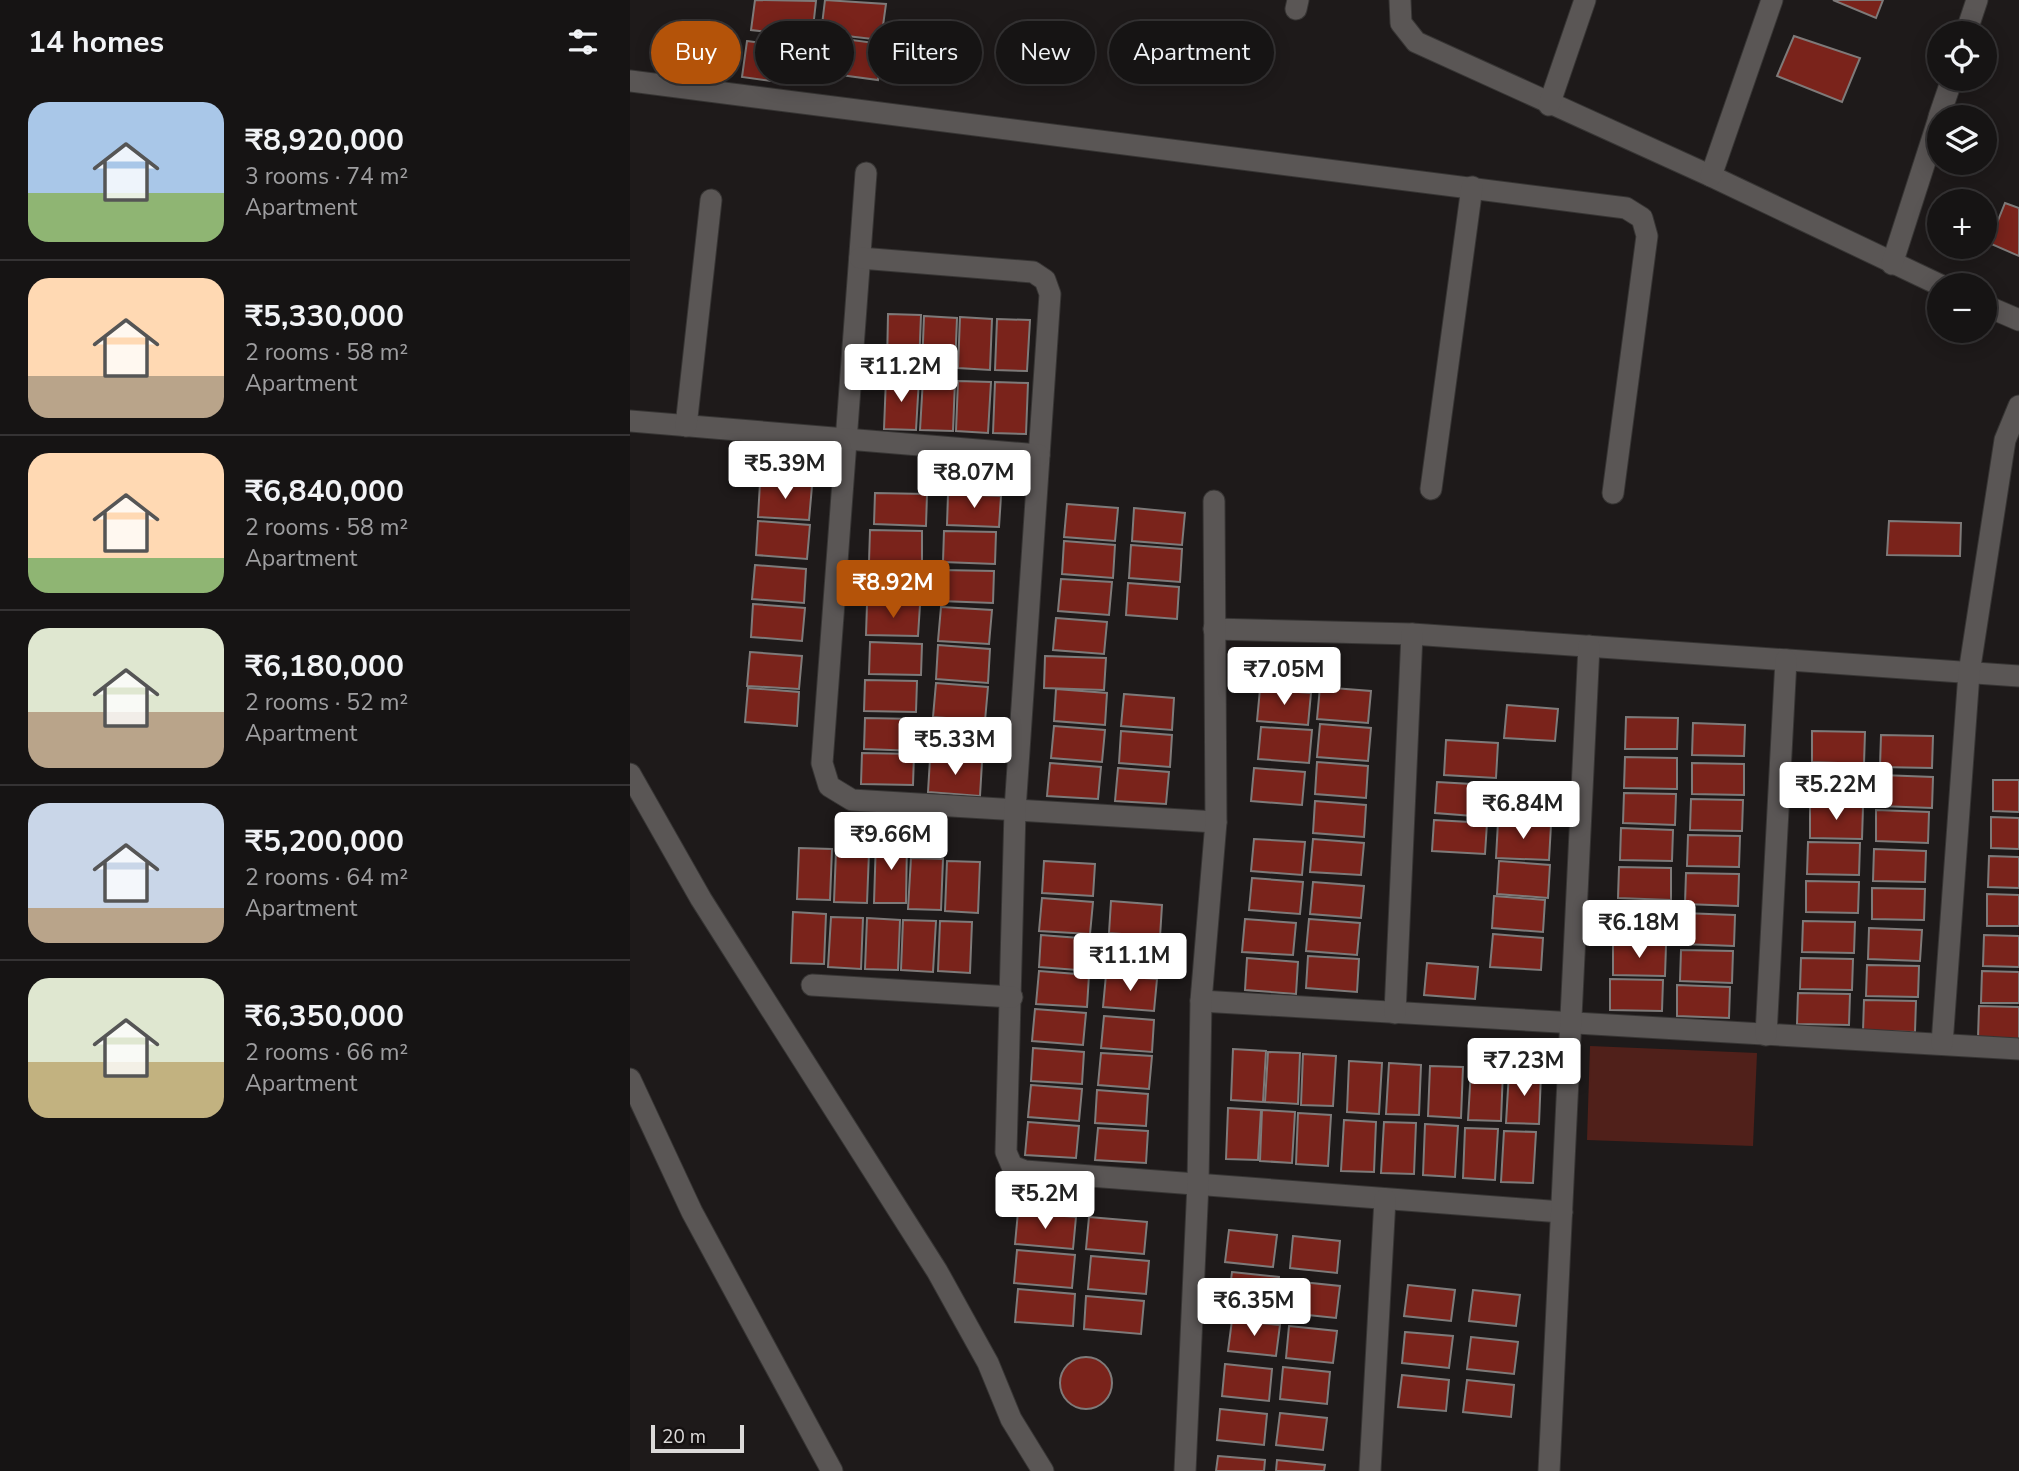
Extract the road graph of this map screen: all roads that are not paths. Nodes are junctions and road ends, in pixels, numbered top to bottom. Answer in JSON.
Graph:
{"nodes":[{"id":1,"x":1400,"y":0,"type":"edge"},
{"id":2,"x":1586,"y":0,"type":"edge"},
{"id":3,"x":1772,"y":0,"type":"edge"},
{"id":4,"x":1977,"y":0,"type":"edge"},
{"id":5,"x":1970,"y":21,"type":"edge"},
{"id":6,"x":630,"y":81,"type":"edge"},
{"id":7,"x":1549,"y":105,"type":"junction"},
{"id":8,"x":1927,"y":155,"type":"edge"},
{"id":9,"x":866,"y":173,"type":"dead end"},
{"id":10,"x":1711,"y":176,"type":"junction"},
{"id":11,"x":1472,"y":187,"type":"junction"},
{"id":12,"x":712,"y":200,"type":"dead end"},
{"id":13,"x":860,"y":258,"type":"junction"},
{"id":14,"x":1892,"y":264,"type":"junction"},
{"id":15,"x":1927,"y":279,"type":"edge"},
{"id":16,"x":1997,"y":311,"type":"edge"},
{"id":17,"x":2019,"y":320,"type":"edge"},
{"id":18,"x":2019,"y":406,"type":"edge"},
{"id":19,"x":630,"y":421,"type":"edge"},
{"id":20,"x":686,"y":426,"type":"junction"},
{"id":21,"x":846,"y":439,"type":"junction"},
{"id":22,"x":1039,"y":455,"type":"junction"},
{"id":23,"x":1431,"y":488,"type":"dead end"},
{"id":24,"x":1613,"y":494,"type":"dead end"},
{"id":25,"x":1214,"y":501,"type":"dead end"},
{"id":26,"x":1214,"y":629,"type":"junction"},
{"id":27,"x":1412,"y":634,"type":"junction"},
{"id":28,"x":1589,"y":646,"type":"junction"},
{"id":29,"x":1786,"y":660,"type":"junction"},
{"id":30,"x":1969,"y":673,"type":"junction"},
{"id":31,"x":2019,"y":676,"type":"edge"},
{"id":32,"x":630,"y":774,"type":"edge"},
{"id":33,"x":1015,"y":810,"type":"junction"},
{"id":34,"x":1216,"y":822,"type":"junction"},
{"id":35,"x":812,"y":985,"type":"dead end"},
{"id":36,"x":1012,"y":998,"type":"junction"},
{"id":37,"x":1201,"y":1002,"type":"junction"},
{"id":38,"x":1395,"y":1013,"type":"junction"},
{"id":39,"x":1571,"y":1023,"type":"junction"},
{"id":40,"x":1766,"y":1035,"type":"junction"},
{"id":41,"x":1941,"y":1044,"type":"junction"},
{"id":42,"x":2019,"y":1049,"type":"edge"},
{"id":43,"x":630,"y":1079,"type":"edge"},
{"id":44,"x":1198,"y":1183,"type":"junction"},
{"id":45,"x":1385,"y":1199,"type":"junction"},
{"id":46,"x":1562,"y":1212,"type":"junction"},
{"id":47,"x":832,"y":1471,"type":"edge"},
{"id":48,"x":1043,"y":1471,"type":"edge"},
{"id":49,"x":1185,"y":1471,"type":"edge"},
{"id":50,"x":1370,"y":1471,"type":"edge"},
{"id":51,"x":1549,"y":1471,"type":"edge"}],
"edges":[{"from":1,"to":7,"type":"street"},
{"from":2,"to":7,"type":"street"},
{"from":3,"to":10,"type":"street"},
{"from":4,"to":5,"type":"street"},
{"from":6,"to":11,"type":"street"},
{"from":7,"to":10,"type":"street"},
{"from":8,"to":14,"type":"street"},
{"from":9,"to":13,"type":"street"},
{"from":10,"to":14,"type":"street"},
{"from":11,"to":23,"type":"street"},
{"from":11,"to":24,"type":"street"},
{"from":12,"to":20,"type":"street"},
{"from":13,"to":21,"type":"street"},
{"from":13,"to":22,"type":"street"},
{"from":14,"to":15,"type":"street"},
{"from":16,"to":17,"type":"street"},
{"from":18,"to":30,"type":"street"},
{"from":19,"to":20,"type":"street"},
{"from":20,"to":21,"type":"street"},
{"from":21,"to":22,"type":"street"},
{"from":21,"to":33,"type":"street"},
{"from":22,"to":33,"type":"street"},
{"from":25,"to":26,"type":"street"},
{"from":26,"to":27,"type":"street"},
{"from":26,"to":34,"type":"street"},
{"from":27,"to":28,"type":"street"},
{"from":27,"to":38,"type":"street"},
{"from":28,"to":29,"type":"street"},
{"from":28,"to":39,"type":"street"},
{"from":29,"to":30,"type":"street"},
{"from":29,"to":40,"type":"street"},
{"from":30,"to":31,"type":"street"},
{"from":30,"to":41,"type":"street"},
{"from":32,"to":48,"type":"street"},
{"from":33,"to":34,"type":"street"},
{"from":33,"to":36,"type":"street"},
{"from":34,"to":37,"type":"street"},
{"from":35,"to":36,"type":"street"},
{"from":36,"to":44,"type":"street"},
{"from":37,"to":38,"type":"street"},
{"from":37,"to":44,"type":"street"},
{"from":38,"to":39,"type":"street"},
{"from":39,"to":40,"type":"street"},
{"from":39,"to":46,"type":"street"},
{"from":40,"to":41,"type":"street"},
{"from":41,"to":42,"type":"street"},
{"from":43,"to":47,"type":"street"},
{"from":44,"to":45,"type":"street"},
{"from":44,"to":49,"type":"street"},
{"from":45,"to":46,"type":"street"},
{"from":45,"to":50,"type":"street"},
{"from":46,"to":51,"type":"street"}]}
